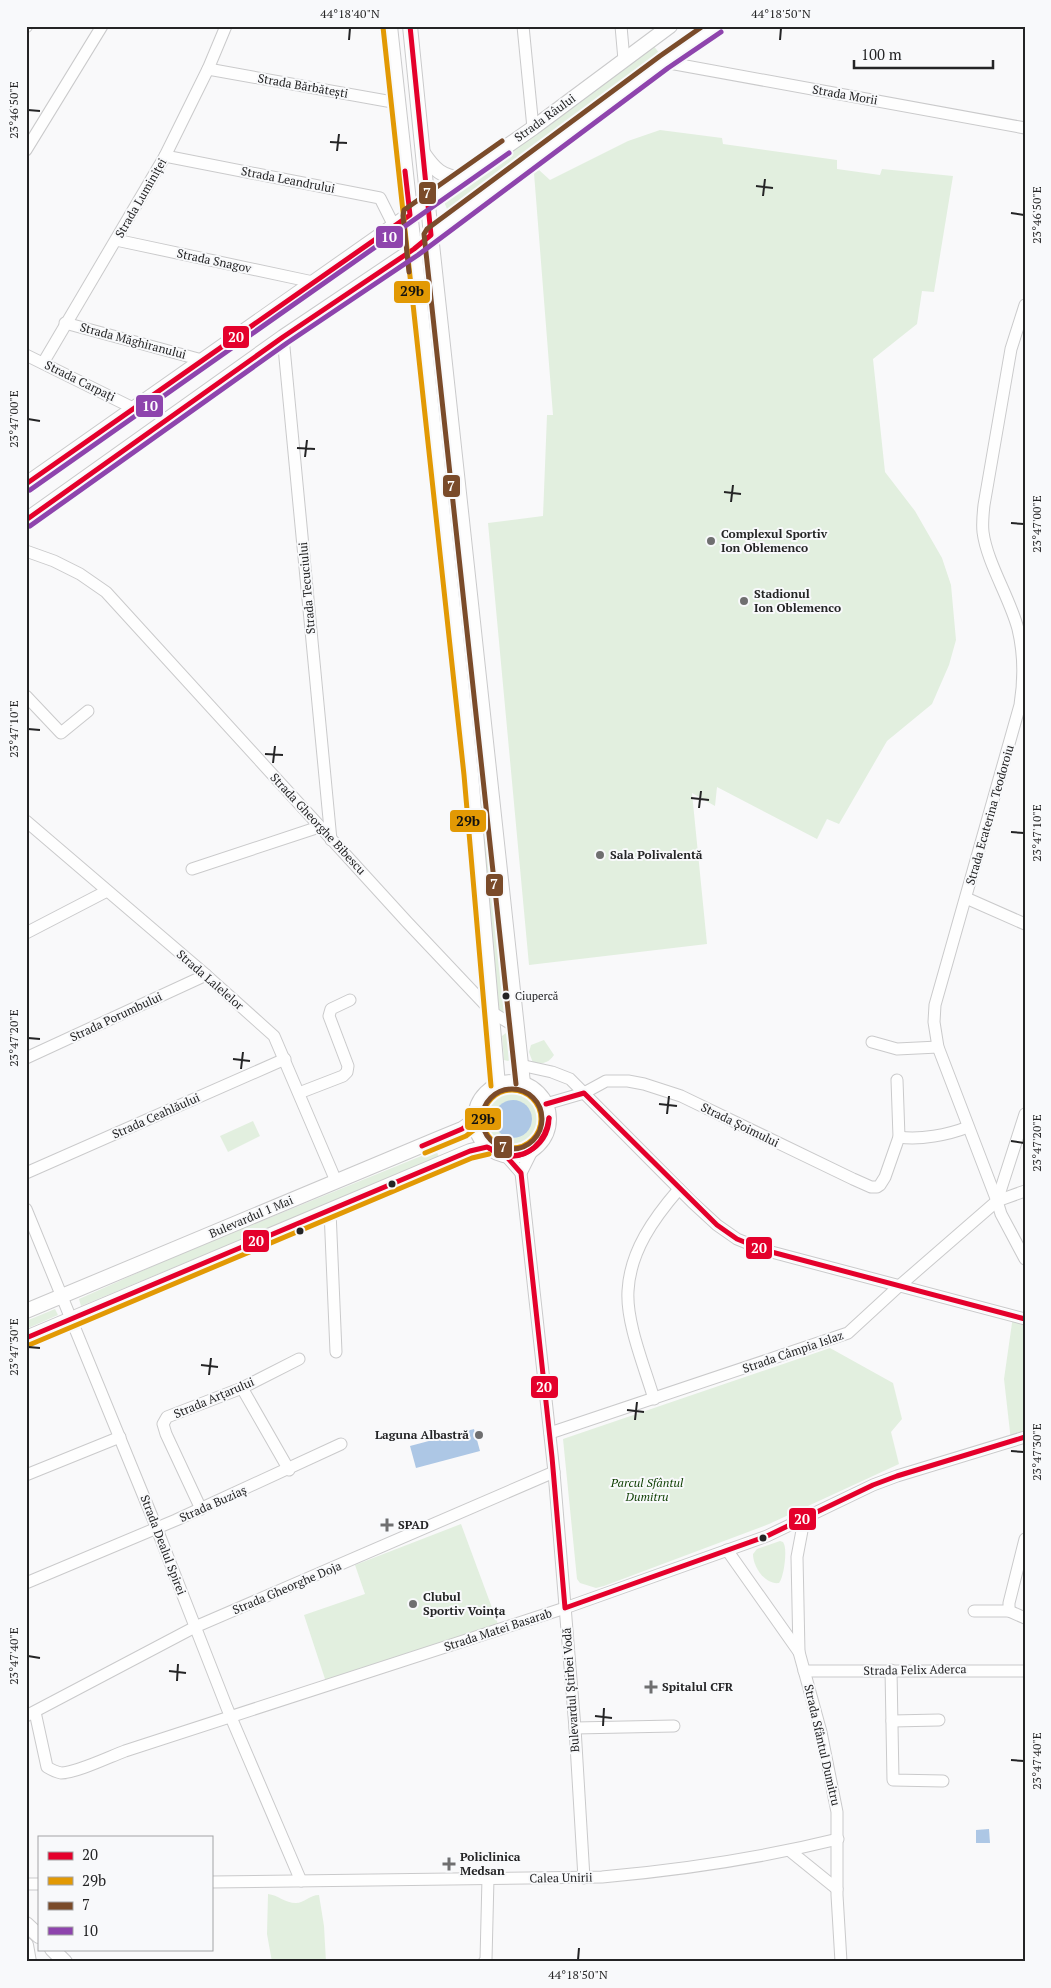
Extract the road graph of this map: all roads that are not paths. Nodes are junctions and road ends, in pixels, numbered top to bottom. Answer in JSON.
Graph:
{"nodes":[{"id":1,"x":102,"y":26,"type":"edge"},
{"id":2,"x":226,"y":26,"type":"edge"},
{"id":3,"x":390,"y":26,"type":"edge"},
{"id":4,"x":410,"y":26,"type":"edge"},
{"id":5,"x":523,"y":26,"type":"edge"},
{"id":6,"x":621,"y":26,"type":"edge"},
{"id":7,"x":670,"y":26,"type":"edge"},
{"id":8,"x":717,"y":26,"type":"edge"},
{"id":9,"x":624,"y":60,"type":"junction"},
{"id":10,"x":664,"y":62,"type":"junction"},
{"id":11,"x":208,"y":69,"type":"junction"},
{"id":12,"x":398,"y":104,"type":"junction"},
{"id":13,"x":533,"y":128,"type":"junction"},
{"id":14,"x":1025,"y":128,"type":"edge"},
{"id":15,"x":26,"y":150,"type":"edge"},
{"id":16,"x":422,"y":152,"type":"junction"},
{"id":17,"x":165,"y":156,"type":"junction"},
{"id":18,"x":462,"y":178,"type":"junction"},
{"id":19,"x":427,"y":202,"type":"junction"},
{"id":20,"x":410,"y":215,"type":"junction"},
{"id":21,"x":394,"y":226,"type":"junction"},
{"id":22,"x":431,"y":236,"type":"junction"},
{"id":23,"x":116,"y":240,"type":"junction"},
{"id":24,"x":414,"y":249,"type":"junction"},
{"id":25,"x":389,"y":266,"type":"junction"},
{"id":26,"x":313,"y":282,"type":"junction"},
{"id":27,"x":418,"y":282,"type":"junction"},
{"id":28,"x":1025,"y":305,"type":"edge"},
{"id":29,"x":65,"y":323,"type":"junction"},
{"id":30,"x":283,"y":337,"type":"junction"},
{"id":31,"x":26,"y":355,"type":"edge"},
{"id":32,"x":202,"y":360,"type":"junction"},
{"id":33,"x":43,"y":363,"type":"junction"},
{"id":34,"x":133,"y":408,"type":"junction"},
{"id":35,"x":26,"y":484,"type":"edge"},
{"id":36,"x":26,"y":520,"type":"edge"},
{"id":37,"x":26,"y":551,"type":"edge"},
{"id":38,"x":1023,"y":645,"type":"edge"},
{"id":39,"x":26,"y":696,"type":"edge"},
{"id":40,"x":1022,"y":706,"type":"edge"},
{"id":41,"x":88,"y":711,"type":"dead end"},
{"id":42,"x":488,"y":771,"type":"junction"},
{"id":43,"x":471,"y":774,"type":"junction"},
{"id":44,"x":26,"y":821,"type":"edge"},
{"id":45,"x":319,"y":827,"type":"junction"},
{"id":46,"x":332,"y":840,"type":"junction"},
{"id":47,"x":192,"y":869,"type":"dead end"},
{"id":48,"x":107,"y":891,"type":"junction"},
{"id":49,"x":966,"y":898,"type":"junction"},
{"id":50,"x":1025,"y":924,"type":"edge"},
{"id":51,"x":26,"y":933,"type":"edge"},
{"id":52,"x":206,"y":975,"type":"junction"},
{"id":53,"x":350,"y":1000,"type":"dead end"},
{"id":54,"x":493,"y":1013,"type":"junction"},
{"id":55,"x":516,"y":1027,"type":"junction"},
{"id":56,"x":495,"y":1028,"type":"junction"},
{"id":57,"x":872,"y":1042,"type":"dead end"},
{"id":58,"x":938,"y":1047,"type":"junction"},
{"id":59,"x":26,"y":1058,"type":"edge"},
{"id":60,"x":285,"y":1059,"type":"junction"},
{"id":61,"x":520,"y":1065,"type":"junction"},
{"id":62,"x":897,"y":1080,"type":"dead end"},
{"id":63,"x":522,"y":1083,"type":"junction"},
{"id":64,"x":498,"y":1084,"type":"junction"},
{"id":65,"x":299,"y":1093,"type":"junction"},
{"id":66,"x":584,"y":1093,"type":"junction"},
{"id":67,"x":546,"y":1104,"type":"junction"},
{"id":68,"x":1025,"y":1114,"type":"edge"},
{"id":69,"x":475,"y":1120,"type":"junction"},
{"id":70,"x":968,"y":1127,"type":"junction"},
{"id":71,"x":899,"y":1137,"type":"junction"},
{"id":72,"x":487,"y":1147,"type":"junction"},
{"id":73,"x":532,"y":1151,"type":"junction"},
{"id":74,"x":506,"y":1156,"type":"junction"},
{"id":75,"x":26,"y":1173,"type":"edge"},
{"id":76,"x":521,"y":1173,"type":"junction"},
{"id":77,"x":336,"y":1181,"type":"junction"},
{"id":78,"x":679,"y":1189,"type":"junction"},
{"id":79,"x":1025,"y":1191,"type":"edge"},
{"id":80,"x":997,"y":1201,"type":"junction"},
{"id":81,"x":26,"y":1209,"type":"edge"},
{"id":82,"x":330,"y":1211,"type":"junction"},
{"id":83,"x":1025,"y":1259,"type":"edge"},
{"id":84,"x":898,"y":1286,"type":"junction"},
{"id":85,"x":61,"y":1296,"type":"junction"},
{"id":86,"x":26,"y":1311,"type":"edge"},
{"id":87,"x":70,"y":1319,"type":"junction"},
{"id":88,"x":1025,"y":1319,"type":"edge"},
{"id":89,"x":26,"y":1338,"type":"edge"},
{"id":90,"x":336,"y":1352,"type":"dead end"},
{"id":91,"x":298,"y":1358,"type":"dead end"},
{"id":92,"x":242,"y":1388,"type":"junction"},
{"id":93,"x":654,"y":1399,"type":"junction"},
{"id":94,"x":550,"y":1433,"type":"junction"},
{"id":95,"x":120,"y":1437,"type":"junction"},
{"id":96,"x":1025,"y":1437,"type":"edge"},
{"id":97,"x":342,"y":1444,"type":"dead end"},
{"id":98,"x":289,"y":1470,"type":"junction"},
{"id":99,"x":554,"y":1472,"type":"junction"},
{"id":100,"x":26,"y":1475,"type":"edge"},
{"id":101,"x":201,"y":1509,"type":"junction"},
{"id":102,"x":804,"y":1520,"type":"junction"},
{"id":103,"x":157,"y":1528,"type":"junction"},
{"id":104,"x":1025,"y":1539,"type":"edge"},
{"id":105,"x":727,"y":1550,"type":"junction"},
{"id":106,"x":26,"y":1583,"type":"edge"},
{"id":107,"x":565,"y":1608,"type":"junction"},
{"id":108,"x":974,"y":1611,"type":"dead end"},
{"id":109,"x":1009,"y":1611,"type":"junction"},
{"id":110,"x":1025,"y":1618,"type":"edge"},
{"id":111,"x":195,"y":1627,"type":"junction"},
{"id":112,"x":799,"y":1652,"type":"junction"},
{"id":113,"x":891,"y":1670,"type":"junction"},
{"id":114,"x":804,"y":1671,"type":"junction"},
{"id":115,"x":1025,"y":1671,"type":"edge"},
{"id":116,"x":31,"y":1714,"type":"edge"},
{"id":117,"x":231,"y":1717,"type":"junction"},
{"id":118,"x":939,"y":1720,"type":"dead end"},
{"id":119,"x":892,"y":1722,"type":"junction"},
{"id":120,"x":674,"y":1726,"type":"dead end"},
{"id":121,"x":575,"y":1728,"type":"junction"},
{"id":122,"x":943,"y":1781,"type":"dead end"},
{"id":123,"x":838,"y":1839,"type":"junction"},
{"id":124,"x":790,"y":1851,"type":"junction"},
{"id":125,"x":488,"y":1878,"type":"junction"},
{"id":126,"x":584,"y":1878,"type":"junction"},
{"id":127,"x":301,"y":1881,"type":"junction"},
{"id":128,"x":212,"y":1882,"type":"edge"},
{"id":129,"x":837,"y":1889,"type":"junction"},
{"id":130,"x":26,"y":1924,"type":"edge"},
{"id":131,"x":38,"y":1935,"type":"edge"},
{"id":132,"x":26,"y":1945,"type":"edge"},
{"id":133,"x":53,"y":1950,"type":"edge"},
{"id":134,"x":485,"y":1961,"type":"edge"},
{"id":135,"x":29,"y":1962,"type":"edge"},
{"id":136,"x":65,"y":1962,"type":"edge"},
{"id":137,"x":841,"y":1962,"type":"edge"}],
"edges":[{"from":1,"to":15,"type":"street"},
{"from":2,"to":11,"type":"street","name":"Strada Luminiței"},
{"from":3,"to":12,"type":"main road"},
{"from":4,"to":16,"type":"main road"},
{"from":5,"to":13,"type":"street"},
{"from":6,"to":9,"type":"street"},
{"from":7,"to":9,"type":"main road","name":"Strada Râului"},
{"from":8,"to":10,"type":"main road","name":"Strada Râului"},
{"from":9,"to":13,"type":"main road","name":"Strada Râului"},
{"from":10,"to":14,"type":"street","name":"Strada Morii"},
{"from":10,"to":22,"type":"main road","name":"Strada Râului"},
{"from":11,"to":12,"type":"street","name":"Strada Bărbătești"},
{"from":11,"to":17,"type":"street","name":"Strada Luminiței"},
{"from":12,"to":20,"type":"main road"},
{"from":13,"to":18,"type":"main road","name":"Strada Râului"},
{"from":16,"to":18,"type":"main road"},
{"from":16,"to":19,"type":"main road"},
{"from":17,"to":21,"type":"street","name":"Strada Leandrului"},
{"from":17,"to":23,"type":"street","name":"Strada Luminiței"},
{"from":18,"to":19,"type":"main road","name":"Strada Râului"},
{"from":19,"to":20,"type":"main road","name":"Strada Râului"},
{"from":19,"to":22,"type":"main road"},
{"from":20,"to":21,"type":"main road","name":"Strada Râului"},
{"from":20,"to":24,"type":"main road"},
{"from":21,"to":26,"type":"main road","name":"Strada Râului"},
{"from":22,"to":24,"type":"main road","name":"Strada Râului"},
{"from":22,"to":42,"type":"main road"},
{"from":23,"to":26,"type":"street","name":"Strada Snagov"},
{"from":23,"to":29,"type":"street","name":"Strada Luminiței"},
{"from":24,"to":25,"type":"main road","name":"Strada Râului"},
{"from":24,"to":27,"type":"main road"},
{"from":25,"to":27,"type":"main road"},
{"from":25,"to":30,"type":"main road","name":"Strada Râului"},
{"from":26,"to":32,"type":"main road","name":"Strada Râului"},
{"from":27,"to":43,"type":"main road"},
{"from":28,"to":38,"type":"street","name":"Strada Ecaterina Teodoroiu"},
{"from":29,"to":32,"type":"street","name":"Strada Măghiranului"},
{"from":29,"to":33,"type":"street","name":"Strada Luminiței"},
{"from":30,"to":36,"type":"main road","name":"Strada Râului"},
{"from":30,"to":46,"type":"street","name":"Strada Tecuciului"},
{"from":31,"to":33,"type":"street","name":"Strada Carpați"},
{"from":32,"to":34,"type":"main road","name":"Strada Râului"},
{"from":33,"to":34,"type":"street","name":"Strada Carpați"},
{"from":34,"to":35,"type":"main road","name":"Strada Râului"},
{"from":37,"to":45,"type":"street","name":"Strada Gheorghe Bibescu"},
{"from":38,"to":40,"type":"street","name":"Strada Ecaterina Teodoroiu"},
{"from":39,"to":41,"type":"street"},
{"from":40,"to":49,"type":"street","name":"Strada Ecaterina Teodoroiu"},
{"from":42,"to":43,"type":"street"},
{"from":42,"to":55,"type":"main road"},
{"from":43,"to":54,"type":"main road"},
{"from":44,"to":48,"type":"street","name":"Strada Lalelelor"},
{"from":45,"to":46,"type":"street","name":"Strada Gheorghe Bibescu"},
{"from":45,"to":47,"type":"street"},
{"from":46,"to":54,"type":"street","name":"Strada Gheorghe Bibescu"},
{"from":48,"to":51,"type":"street"},
{"from":48,"to":52,"type":"street","name":"Strada Lalelelor"},
{"from":49,"to":50,"type":"street"},
{"from":49,"to":58,"type":"street","name":"Strada Ecaterina Teodoroiu"},
{"from":52,"to":59,"type":"street","name":"Strada Porumbului"},
{"from":52,"to":60,"type":"street","name":"Strada Lalelelor"},
{"from":53,"to":65,"type":"street"},
{"from":54,"to":55,"type":"street","name":"Strada Gheorghe Bibescu"},
{"from":54,"to":56,"type":"main road"},
{"from":55,"to":56,"type":"main road"},
{"from":55,"to":61,"type":"main road"},
{"from":56,"to":64,"type":"main road"},
{"from":57,"to":58,"type":"street"},
{"from":58,"to":70,"type":"street","name":"Strada Ecaterina Teodoroiu"},
{"from":60,"to":65,"type":"street","name":"Strada Lalelelor"},
{"from":60,"to":75,"type":"street","name":"Strada Ceahlăului"},
{"from":61,"to":63,"type":"main road"},
{"from":61,"to":66,"type":"street"},
{"from":62,"to":71,"type":"street","name":"Strada Șoimului"},
{"from":63,"to":64,"type":"main road"},
{"from":63,"to":67,"type":"main road"},
{"from":64,"to":69,"type":"main road"},
{"from":65,"to":77,"type":"street","name":"Strada Lalelelor"},
{"from":66,"to":67,"type":"street","name":"Strada Șoimului"},
{"from":66,"to":71,"type":"street","name":"Strada Șoimului"},
{"from":66,"to":78,"type":"street"},
{"from":67,"to":73,"type":"main road"},
{"from":68,"to":80,"type":"street"},
{"from":69,"to":72,"type":"main road"},
{"from":69,"to":77,"type":"main road","name":"Bulevardul 1 Mai"},
{"from":70,"to":71,"type":"street"},
{"from":70,"to":80,"type":"street","name":"Strada Ecaterina Teodoroiu"},
{"from":72,"to":74,"type":"main road"},
{"from":72,"to":82,"type":"main road","name":"Bulevardul 1 Mai"},
{"from":73,"to":74,"type":"main road"},
{"from":73,"to":76,"type":"street"},
{"from":74,"to":76,"type":"street"},
{"from":76,"to":94,"type":"street","name":"Bulevardul Știrbei Vodă"},
{"from":77,"to":85,"type":"main road","name":"Bulevardul 1 Mai"},
{"from":78,"to":84,"type":"street"},
{"from":78,"to":93,"type":"street"},
{"from":79,"to":80,"type":"street","name":"Strada Câmpia Islaz"},
{"from":80,"to":83,"type":"street","name":"Strada Ecaterina Teodoroiu"},
{"from":80,"to":84,"type":"street","name":"Strada Câmpia Islaz"},
{"from":81,"to":85,"type":"street","name":"Strada Dealul Spirei"},
{"from":82,"to":87,"type":"main road","name":"Bulevardul 1 Mai"},
{"from":82,"to":90,"type":"street"},
{"from":84,"to":88,"type":"street"},
{"from":84,"to":93,"type":"street","name":"Strada Câmpia Islaz"},
{"from":85,"to":86,"type":"main road","name":"Bulevardul 1 Mai"},
{"from":85,"to":87,"type":"street","name":"Strada Dealul Spirei"},
{"from":87,"to":89,"type":"main road","name":"Bulevardul 1 Mai"},
{"from":87,"to":95,"type":"street","name":"Strada Dealul Spirei"},
{"from":91,"to":92,"type":"street","name":"Strada Arțarului"},
{"from":92,"to":98,"type":"street"},
{"from":92,"to":101,"type":"street","name":"Strada Arțarului"},
{"from":93,"to":94,"type":"street","name":"Strada Câmpia Islaz"},
{"from":94,"to":99,"type":"street","name":"Bulevardul Știrbei Vodă"},
{"from":95,"to":100,"type":"street"},
{"from":95,"to":103,"type":"street","name":"Strada Dealul Spirei"},
{"from":96,"to":102,"type":"street","name":"Strada Matei Basarab"},
{"from":97,"to":98,"type":"street","name":"Strada Buziaș"},
{"from":98,"to":101,"type":"street","name":"Strada Buziaș"},
{"from":99,"to":107,"type":"street","name":"Bulevardul Știrbei Vodă"},
{"from":99,"to":111,"type":"street","name":"Strada Gheorghe Doja"},
{"from":101,"to":103,"type":"street","name":"Strada Buziaș"},
{"from":102,"to":105,"type":"street","name":"Strada Matei Basarab"},
{"from":102,"to":112,"type":"street","name":"Strada Sfântul Dumitru"},
{"from":103,"to":106,"type":"street","name":"Strada Buziaș"},
{"from":103,"to":111,"type":"street","name":"Strada Dealul Spirei"},
{"from":104,"to":109,"type":"street"},
{"from":105,"to":107,"type":"street","name":"Strada Matei Basarab"},
{"from":105,"to":112,"type":"street","name":"Strada Sfântul Dumitru"},
{"from":107,"to":117,"type":"street","name":"Strada Matei Basarab"},
{"from":107,"to":121,"type":"street","name":"Bulevardul Știrbei Vodă"},
{"from":108,"to":109,"type":"street"},
{"from":109,"to":110,"type":"street"},
{"from":111,"to":116,"type":"street","name":"Strada Gheorghe Doja"},
{"from":111,"to":117,"type":"street","name":"Strada Dealul Spirei"},
{"from":112,"to":114,"type":"street","name":"Strada Sfântul Dumitru"},
{"from":113,"to":114,"type":"street","name":"Strada Felix Aderca"},
{"from":113,"to":115,"type":"street","name":"Strada Felix Aderca"},
{"from":113,"to":119,"type":"street"},
{"from":114,"to":123,"type":"street","name":"Strada Sfântul Dumitru"},
{"from":116,"to":117,"type":"street","name":"Strada Matei Basarab"},
{"from":117,"to":127,"type":"street","name":"Strada Dealul Spirei"},
{"from":118,"to":119,"type":"street"},
{"from":119,"to":122,"type":"street"},
{"from":120,"to":121,"type":"street"},
{"from":121,"to":126,"type":"street","name":"Bulevardul Știrbei Vodă"},
{"from":123,"to":124,"type":"street","name":"Calea Unirii"},
{"from":123,"to":129,"type":"street","name":"Strada Sfântul Dumitru"},
{"from":124,"to":126,"type":"street","name":"Calea Unirii"},
{"from":124,"to":129,"type":"street"},
{"from":125,"to":126,"type":"street","name":"Calea Unirii"},
{"from":125,"to":127,"type":"street","name":"Calea Unirii"},
{"from":125,"to":134,"type":"street"},
{"from":127,"to":128,"type":"street","name":"Calea Unirii"},
{"from":129,"to":137,"type":"street","name":"Strada Sfântul Dumitru"},
{"from":130,"to":131,"type":"main road"},
{"from":132,"to":135,"type":"main road"},
{"from":133,"to":136,"type":"main road"}]}
